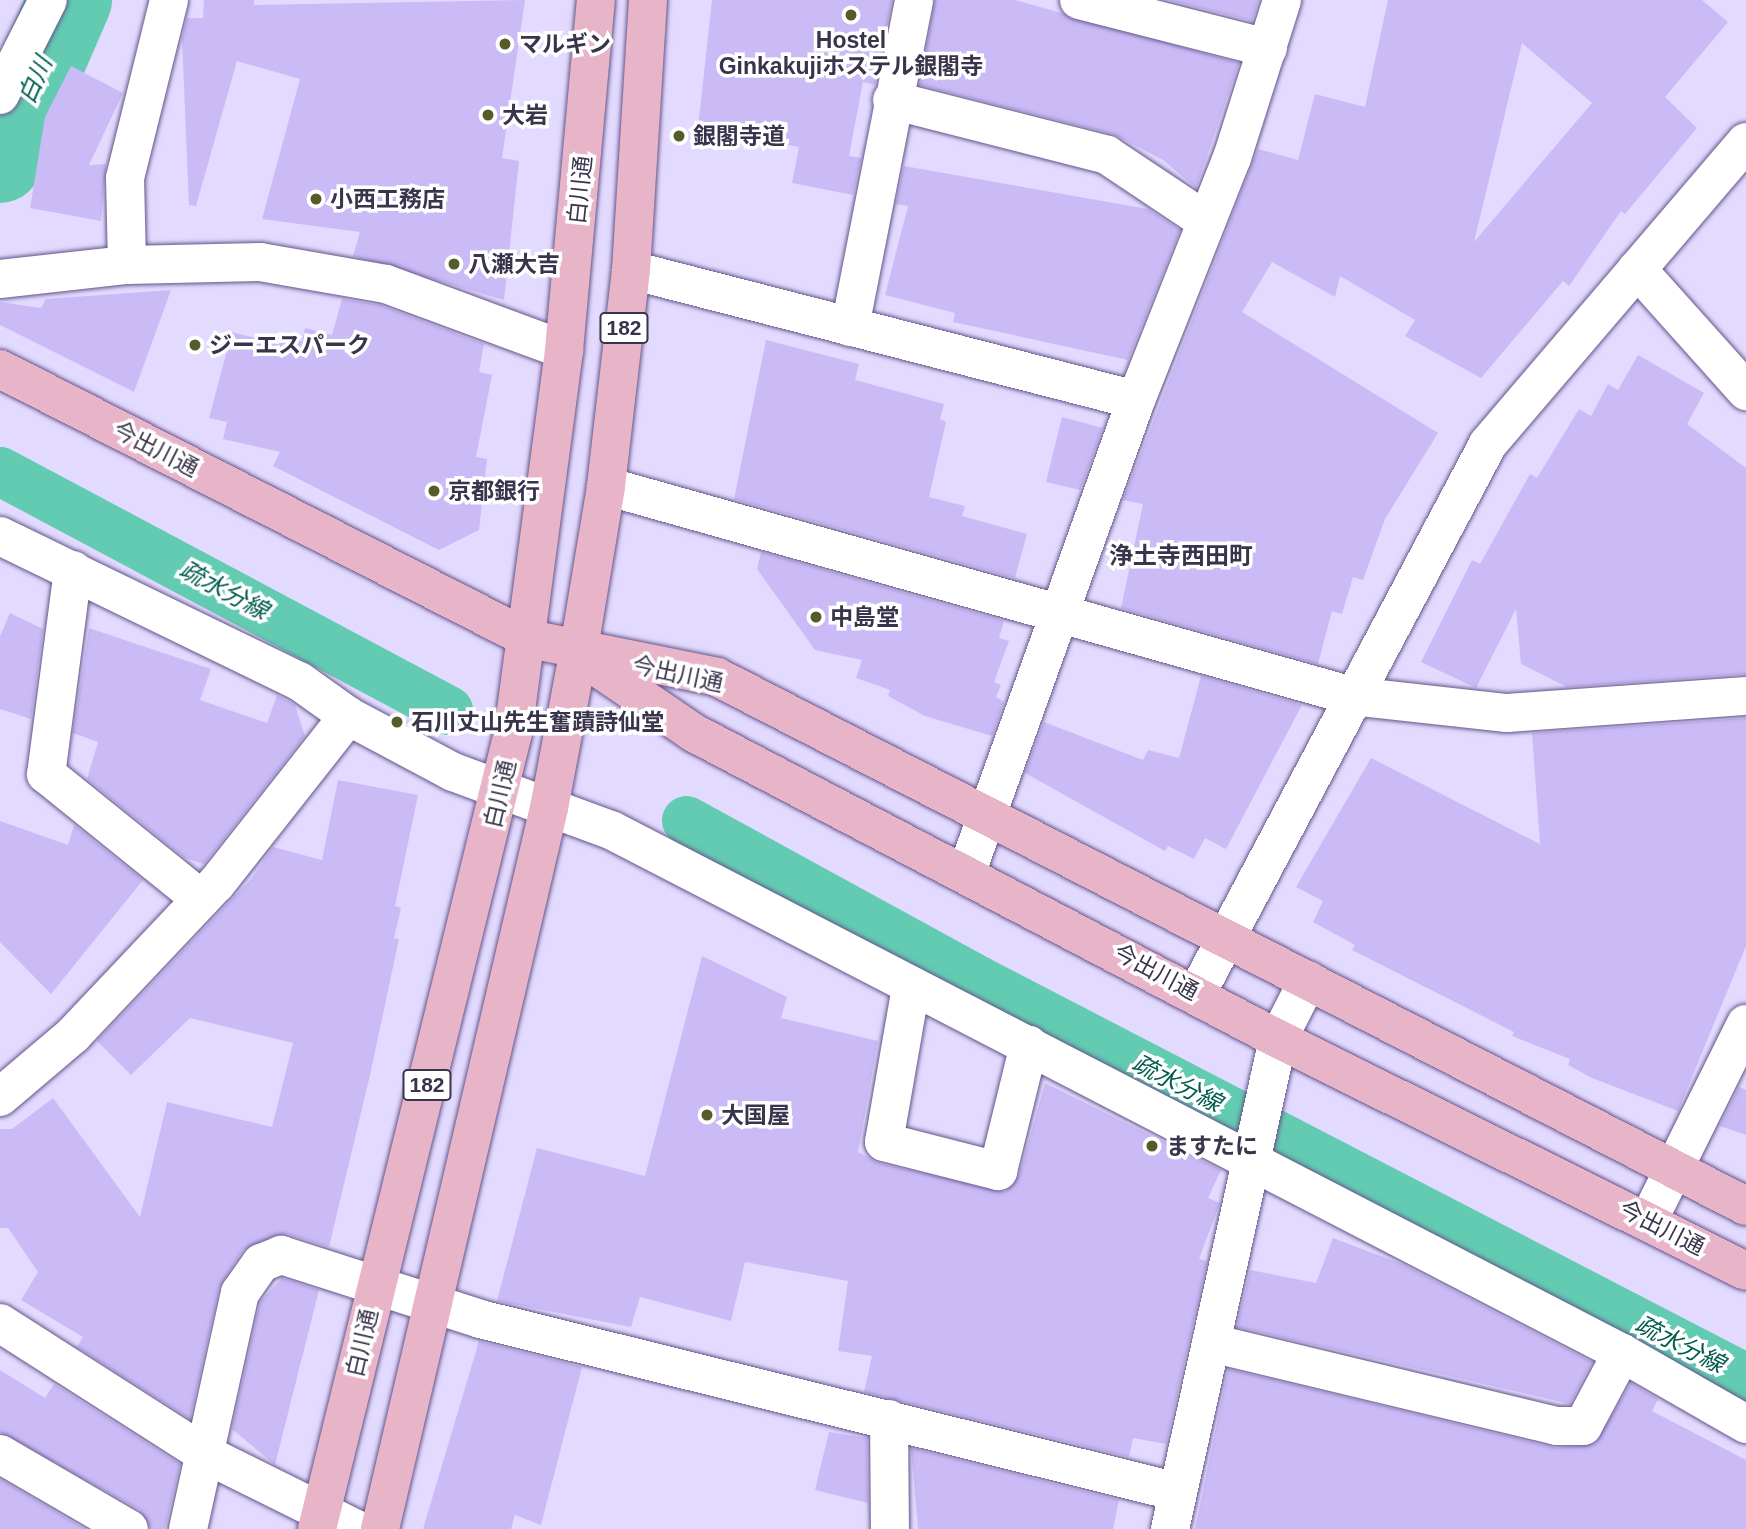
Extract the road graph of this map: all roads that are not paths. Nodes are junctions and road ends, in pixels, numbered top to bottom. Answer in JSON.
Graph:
{"nodes":[{"id":1,"x":48,"y":0,"type":"edge"},
{"id":2,"x":169,"y":0,"type":"edge"},
{"id":3,"x":596,"y":0,"type":"edge"},
{"id":4,"x":648,"y":0,"type":"edge"},
{"id":5,"x":914,"y":0,"type":"edge"},
{"id":6,"x":1079,"y":0,"type":"edge"},
{"id":7,"x":1282,"y":0,"type":"edge"},
{"id":8,"x":1268,"y":48,"type":"junction"},
{"id":9,"x":0,"y":95,"type":"edge"},
{"id":10,"x":892,"y":100,"type":"junction"},
{"id":11,"x":1746,"y":142,"type":"edge"},
{"id":12,"x":1206,"y":221,"type":"junction"},
{"id":13,"x":127,"y":265,"type":"junction"},
{"id":14,"x":1637,"y":269,"type":"junction"},
{"id":15,"x":631,"y":270,"type":"junction"},
{"id":16,"x":0,"y":279,"type":"edge"},
{"id":17,"x":850,"y":327,"type":"junction"},
{"id":18,"x":564,"y":350,"type":"junction"},
{"id":19,"x":0,"y":369,"type":"edge"},
{"id":20,"x":1746,"y":391,"type":"edge"},
{"id":21,"x":1136,"y":400,"type":"junction"},
{"id":22,"x":606,"y":486,"type":"junction"},
{"id":23,"x":0,"y":536,"type":"edge"},
{"id":24,"x":73,"y":570,"type":"junction"},
{"id":25,"x":1059,"y":618,"type":"junction"},
{"id":26,"x":529,"y":639,"type":"junction"},
{"id":27,"x":578,"y":654,"type":"junction"},
{"id":28,"x":1352,"y":696,"type":"junction"},
{"id":29,"x":1746,"y":696,"type":"edge"},
{"id":30,"x":348,"y":716,"type":"junction"},
{"id":31,"x":502,"y":791,"type":"junction"},
{"id":32,"x":549,"y":807,"type":"junction"},
{"id":33,"x":988,"y":815,"type":"junction"},
{"id":34,"x":967,"y":872,"type":"junction"},
{"id":35,"x":201,"y":899,"type":"junction"},
{"id":36,"x":1227,"y":938,"type":"junction"},
{"id":37,"x":1308,"y":980,"type":"junction"},
{"id":38,"x":911,"y":987,"type":"junction"},
{"id":39,"x":1197,"y":993,"type":"junction"},
{"id":40,"x":1746,"y":1024,"type":"edge"},
{"id":41,"x":1279,"y":1039,"type":"junction"},
{"id":42,"x":1028,"y":1045,"type":"junction"},
{"id":43,"x":0,"y":1097,"type":"edge"},
{"id":44,"x":1253,"y":1155,"type":"junction"},
{"id":45,"x":1676,"y":1170,"type":"junction"},
{"id":46,"x":1746,"y":1206,"type":"edge"},
{"id":47,"x":1648,"y":1221,"type":"junction"},
{"id":48,"x":1746,"y":1271,"type":"edge"},
{"id":49,"x":376,"y":1283,"type":"junction"},
{"id":50,"x":435,"y":1307,"type":"junction"},
{"id":51,"x":0,"y":1323,"type":"edge"},
{"id":52,"x":1211,"y":1343,"type":"junction"},
{"id":53,"x":1622,"y":1353,"type":"junction"},
{"id":54,"x":889,"y":1419,"type":"junction"},
{"id":55,"x":1746,"y":1424,"type":"edge"},
{"id":56,"x":203,"y":1452,"type":"junction"},
{"id":57,"x":0,"y":1454,"type":"edge"},
{"id":58,"x":1178,"y":1492,"type":"junction"},
{"id":59,"x":319,"y":1521,"type":"edge"},
{"id":60,"x":129,"y":1529,"type":"edge"},
{"id":61,"x":188,"y":1529,"type":"edge"},
{"id":62,"x":356,"y":1529,"type":"edge"},
{"id":63,"x":380,"y":1529,"type":"edge"},
{"id":64,"x":890,"y":1529,"type":"edge"},
{"id":65,"x":1170,"y":1529,"type":"edge"}],
"edges":[{"from":1,"to":9,"type":"street"},
{"from":2,"to":13,"type":"street"},
{"from":3,"to":18,"type":"main road","name":"白川通","number":"182"},
{"from":4,"to":15,"type":"main road","number":"182"},
{"from":5,"to":10,"type":"street"},
{"from":6,"to":8,"type":"street"},
{"from":7,"to":8,"type":"street"},
{"from":8,"to":12,"type":"street"},
{"from":10,"to":12,"type":"street"},
{"from":10,"to":17,"type":"street"},
{"from":11,"to":14,"type":"street"},
{"from":12,"to":21,"type":"street"},
{"from":13,"to":16,"type":"street"},
{"from":13,"to":18,"type":"street"},
{"from":14,"to":20,"type":"street"},
{"from":14,"to":28,"type":"street"},
{"from":15,"to":17,"type":"street"},
{"from":15,"to":22,"type":"main road","number":"182"},
{"from":17,"to":21,"type":"street"},
{"from":18,"to":26,"type":"main road","name":"白川通","number":"182"},
{"from":19,"to":26,"type":"main road","name":"今出川通"},
{"from":21,"to":25,"type":"street"},
{"from":22,"to":25,"type":"street"},
{"from":22,"to":27,"type":"main road","number":"182"},
{"from":23,"to":24,"type":"street"},
{"from":24,"to":30,"type":"street"},
{"from":24,"to":35,"type":"street"},
{"from":25,"to":28,"type":"street"},
{"from":25,"to":33,"type":"street"},
{"from":26,"to":27,"type":"main road","name":"今出川通"},
{"from":26,"to":31,"type":"main road","name":"白川通","number":"182"},
{"from":27,"to":32,"type":"main road","number":"182"},
{"from":27,"to":33,"type":"main road","name":"今出川通"},
{"from":27,"to":34,"type":"main road","name":"今出川通"},
{"from":28,"to":29,"type":"street"},
{"from":28,"to":36,"type":"street"},
{"from":30,"to":31,"type":"street"},
{"from":30,"to":35,"type":"street"},
{"from":31,"to":32,"type":"street"},
{"from":31,"to":49,"type":"main road","name":"白川通","number":"182"},
{"from":32,"to":38,"type":"street"},
{"from":32,"to":50,"type":"main road","number":"182"},
{"from":33,"to":34,"type":"street"},
{"from":33,"to":36,"type":"main road","name":"今出川通"},
{"from":34,"to":39,"type":"main road","name":"今出川通"},
{"from":35,"to":43,"type":"street"},
{"from":36,"to":37,"type":"main road","name":"今出川通"},
{"from":36,"to":39,"type":"street"},
{"from":37,"to":41,"type":"street"},
{"from":37,"to":45,"type":"main road","name":"今出川通"},
{"from":38,"to":42,"type":"street"},
{"from":38,"to":42,"type":"street"},
{"from":39,"to":41,"type":"main road","name":"今出川通"},
{"from":40,"to":45,"type":"street"},
{"from":41,"to":44,"type":"street"},
{"from":41,"to":47,"type":"main road","name":"今出川通"},
{"from":42,"to":44,"type":"street"},
{"from":44,"to":52,"type":"street"},
{"from":44,"to":53,"type":"street"},
{"from":45,"to":46,"type":"main road","name":"今出川通"},
{"from":45,"to":47,"type":"street"},
{"from":47,"to":48,"type":"main road","name":"今出川通"},
{"from":49,"to":50,"type":"street"},
{"from":49,"to":56,"type":"street"},
{"from":49,"to":59,"type":"main road","name":"白川通","number":"182"},
{"from":50,"to":54,"type":"street"},
{"from":50,"to":63,"type":"main road","number":"182"},
{"from":51,"to":56,"type":"street"},
{"from":52,"to":53,"type":"street"},
{"from":52,"to":58,"type":"street"},
{"from":53,"to":55,"type":"street"},
{"from":54,"to":58,"type":"street"},
{"from":54,"to":64,"type":"street"},
{"from":56,"to":59,"type":"street"},
{"from":56,"to":61,"type":"street"},
{"from":57,"to":60,"type":"street"},
{"from":58,"to":65,"type":"street"},
{"from":59,"to":62,"type":"street"}]}
